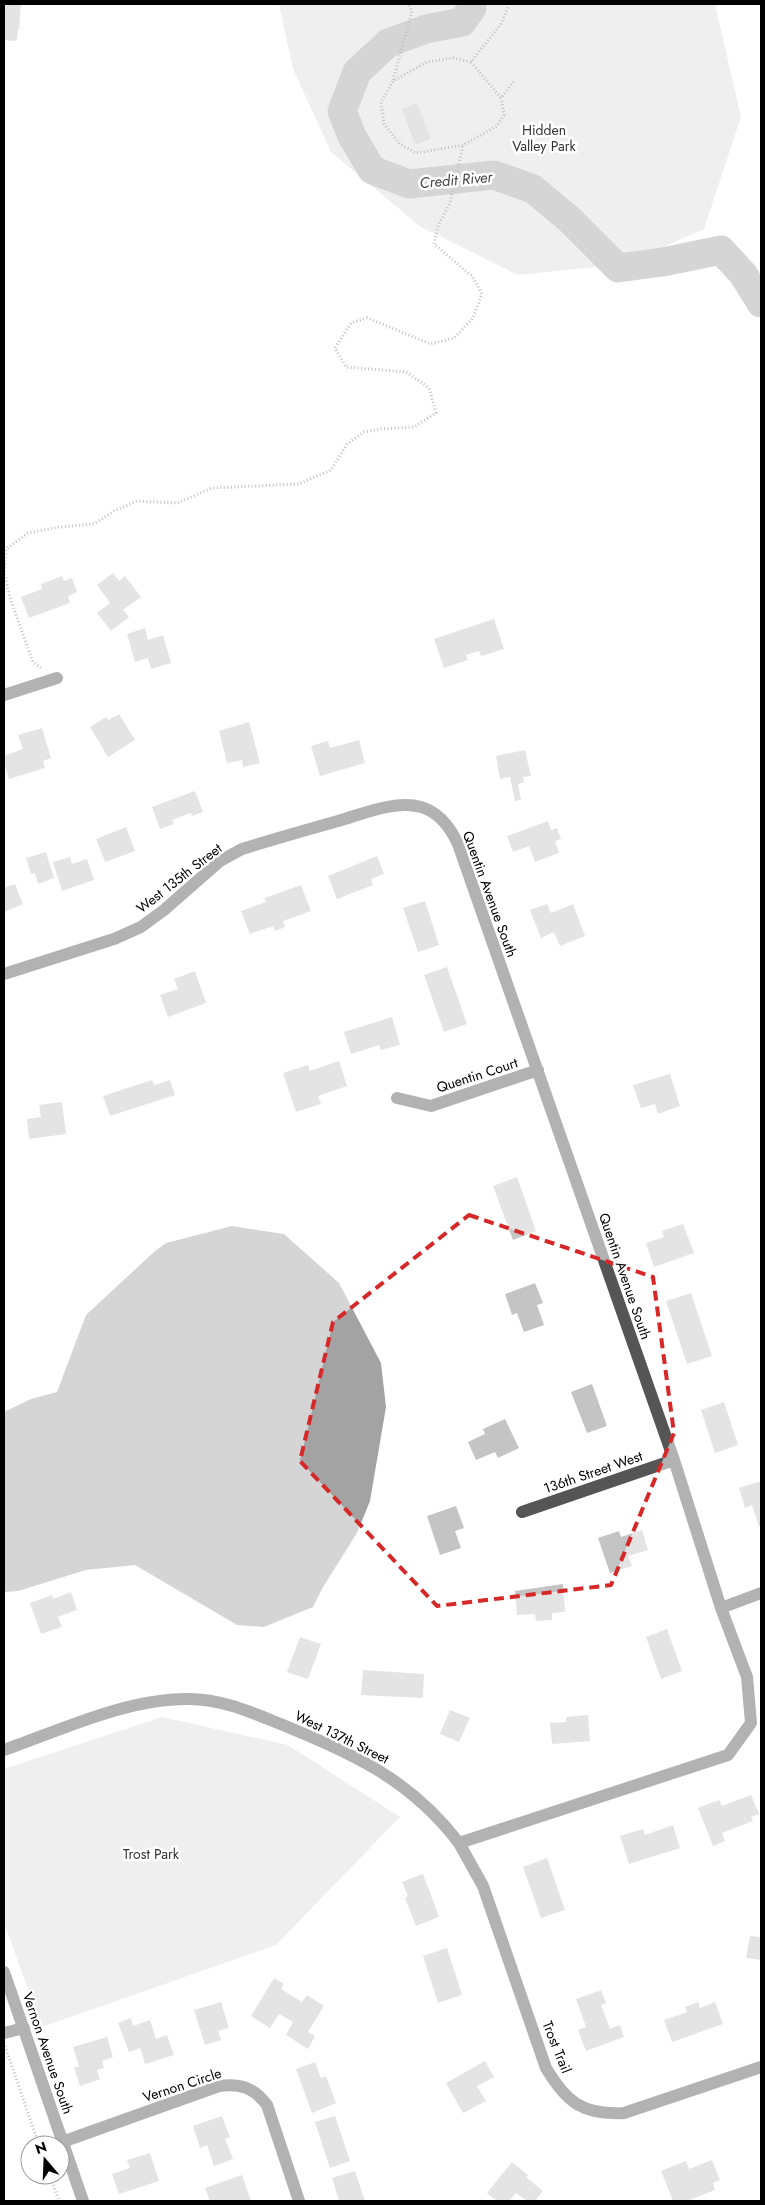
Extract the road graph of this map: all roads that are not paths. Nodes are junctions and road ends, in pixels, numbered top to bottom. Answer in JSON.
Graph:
{"nodes":[{"id":1,"x":57,"y":678,"type":"road end"},
{"id":2,"x":4,"y":695,"type":"edge"},
{"id":3,"x":432,"y":812,"type":"joint"},
{"id":4,"x":4,"y":974,"type":"edge"},
{"id":5,"x":538,"y":1070,"type":"junction"},
{"id":6,"x":398,"y":1098,"type":"dead end"},
{"id":7,"x":674,"y":1460,"type":"junction"},
{"id":8,"x":522,"y":1512,"type":"dead end"},
{"id":9,"x":761,"y":1593,"type":"edge"},
{"id":10,"x":721,"y":1608,"type":"junction"},
{"id":11,"x":4,"y":1750,"type":"edge"},
{"id":12,"x":460,"y":1842,"type":"junction"},
{"id":13,"x":4,"y":1972,"type":"edge"},
{"id":14,"x":24,"y":2028,"type":"junction"},
{"id":15,"x":4,"y":2033,"type":"edge"},
{"id":16,"x":761,"y":2068,"type":"edge"},
{"id":17,"x":60,"y":2135,"type":"edge"},
{"id":18,"x":70,"y":2139,"type":"edge"},
{"id":19,"x":70,"y":2164,"type":"edge"},
{"id":20,"x":83,"y":2201,"type":"edge"},
{"id":21,"x":299,"y":2201,"type":"edge"}],
"edges":[{"from":1,"to":2,"type":"street"},
{"from":3,"to":4,"type":"street","name":"West 135th Street"},
{"from":3,"to":5,"type":"street","name":"Quentin Avenue South"},
{"from":5,"to":6,"type":"street","name":"Quentin Court"},
{"from":5,"to":7,"type":"street","name":"Quentin Avenue South"},
{"from":7,"to":8,"type":"street","name":"136th Street West"},
{"from":7,"to":10,"type":"street","name":"Quentin Avenue South"},
{"from":9,"to":10,"type":"street"},
{"from":10,"to":12,"type":"street","name":"Quentin Avenue South"},
{"from":11,"to":12,"type":"street","name":"West 137th Street"},
{"from":12,"to":16,"type":"street","name":"Trost Trail"},
{"from":13,"to":14,"type":"street","name":"Vernon Avenue South"},
{"from":14,"to":15,"type":"street"},
{"from":14,"to":17,"type":"street","name":"Vernon Avenue South"},
{"from":18,"to":21,"type":"street","name":"Vernon Circle"},
{"from":19,"to":20,"type":"street","name":"Vernon Avenue South"}]}
